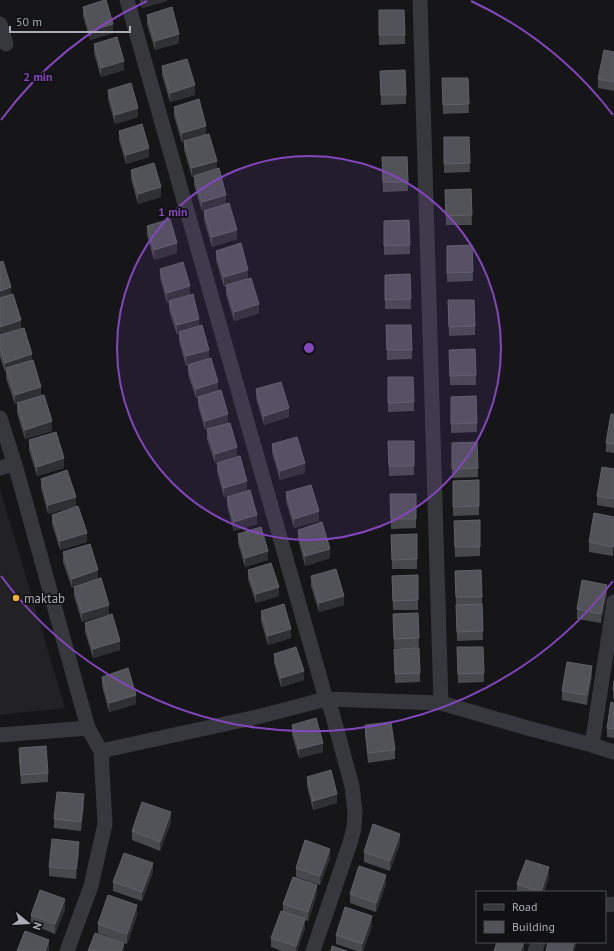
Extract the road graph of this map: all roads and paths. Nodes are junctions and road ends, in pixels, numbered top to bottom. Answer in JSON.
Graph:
{"nodes":[{"id":1,"x":127,"y":0,"type":"edge"},
{"id":2,"x":420,"y":0,"type":"edge"},
{"id":3,"x":0,"y":24,"type":"edge"},
{"id":4,"x":6,"y":44,"type":"dead end"},
{"id":5,"x":0,"y":418,"type":"edge"},
{"id":6,"x":7,"y":466,"type":"edge"},
{"id":7,"x":614,"y":602,"type":"edge"},
{"id":8,"x":326,"y":699,"type":"junction"},
{"id":9,"x":441,"y":703,"type":"junction"},
{"id":10,"x":88,"y":728,"type":"junction"},
{"id":11,"x":0,"y":735,"type":"edge"},
{"id":12,"x":592,"y":745,"type":"junction"},
{"id":13,"x":101,"y":750,"type":"junction"},
{"id":14,"x":614,"y":752,"type":"edge"},
{"id":15,"x":67,"y":951,"type":"edge"},
{"id":16,"x":313,"y":951,"type":"edge"}],
"edges":[{"from":1,"to":8,"type":"lane"},
{"from":2,"to":9,"type":"lane"},
{"from":3,"to":4,"type":"lane"},
{"from":5,"to":6,"type":"lane"},
{"from":6,"to":10,"type":"lane"},
{"from":7,"to":12,"type":"lane"},
{"from":8,"to":9,"type":"lane"},
{"from":8,"to":13,"type":"lane"},
{"from":8,"to":16,"type":"lane"},
{"from":9,"to":12,"type":"lane"},
{"from":10,"to":11,"type":"lane"},
{"from":10,"to":13,"type":"lane"},
{"from":12,"to":14,"type":"lane"},
{"from":13,"to":15,"type":"lane"}]}
